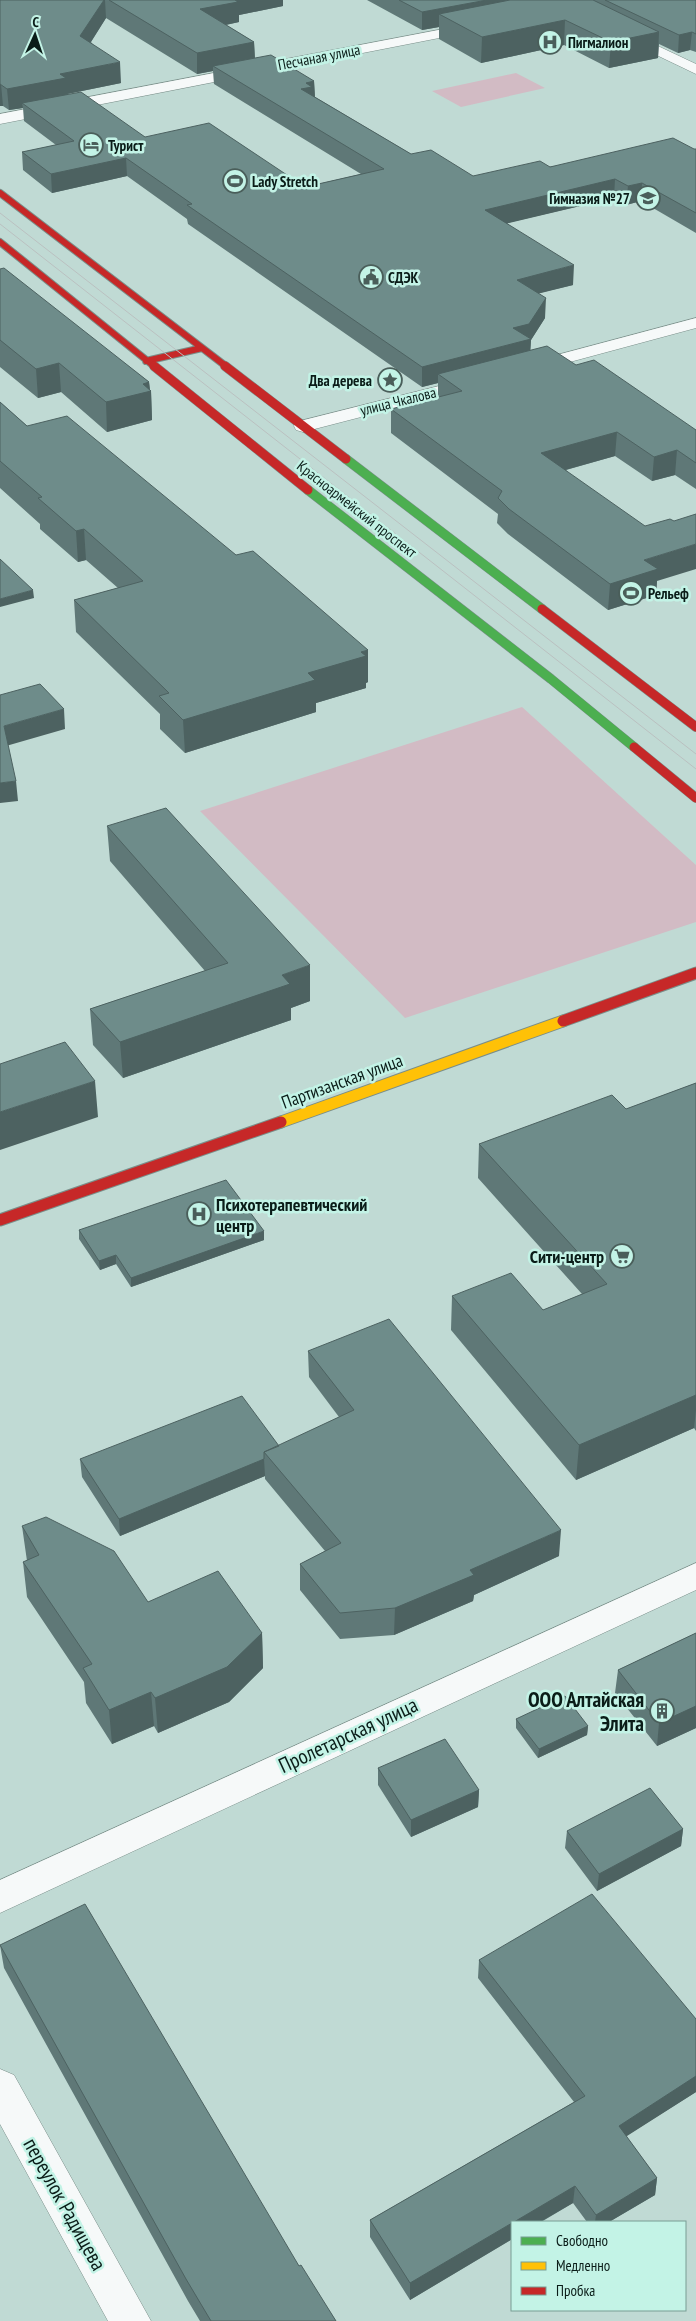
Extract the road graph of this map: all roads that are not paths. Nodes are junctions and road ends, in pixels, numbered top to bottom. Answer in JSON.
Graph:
{"nodes":[{"id":1,"x":488,"y":24,"type":"edge"},
{"id":2,"x":616,"y":30,"type":"edge"},
{"id":3,"x":696,"y":70,"type":"edge"},
{"id":4,"x":0,"y":119,"type":"edge"},
{"id":5,"x":0,"y":193,"type":"edge"},
{"id":6,"x":0,"y":242,"type":"edge"},
{"id":7,"x":696,"y":323,"type":"edge"},
{"id":8,"x":202,"y":348,"type":"junction"},
{"id":9,"x":146,"y":361,"type":"junction"},
{"id":10,"x":510,"y":373,"type":"edge"},
{"id":11,"x":492,"y":377,"type":"edge"},
{"id":12,"x":303,"y":426,"type":"junction"},
{"id":13,"x":696,"y":727,"type":"edge"},
{"id":14,"x":696,"y":798,"type":"edge"},
{"id":15,"x":696,"y":973,"type":"edge"},
{"id":16,"x":0,"y":1220,"type":"edge"},
{"id":17,"x":696,"y":1576,"type":"edge"},
{"id":18,"x":0,"y":1896,"type":"edge"},
{"id":19,"x":0,"y":2087,"type":"edge"},
{"id":20,"x":130,"y":2321,"type":"edge"}],
"edges":[{"from":1,"to":4,"type":"street","name":"Песчаная улица"},
{"from":2,"to":3,"type":"street"},
{"from":5,"to":8,"type":"main road","name":"Красноармейский проспект"},
{"from":6,"to":9,"type":"main road","name":"Красноармейский проспект"},
{"from":7,"to":10,"type":"street"},
{"from":8,"to":9,"type":"main road"},
{"from":8,"to":12,"type":"main road","name":"Красноармейский проспект"},
{"from":9,"to":14,"type":"main road","name":"Красноармейский проспект"},
{"from":11,"to":12,"type":"street","name":"улица Чкалова"},
{"from":12,"to":13,"type":"main road","name":"Красноармейский проспект"},
{"from":15,"to":16,"type":"main road","name":"Партизанская улица"},
{"from":17,"to":18,"type":"street","name":"Пролетарская улица"},
{"from":19,"to":20,"type":"street","name":"переулок Радищева"}]}
